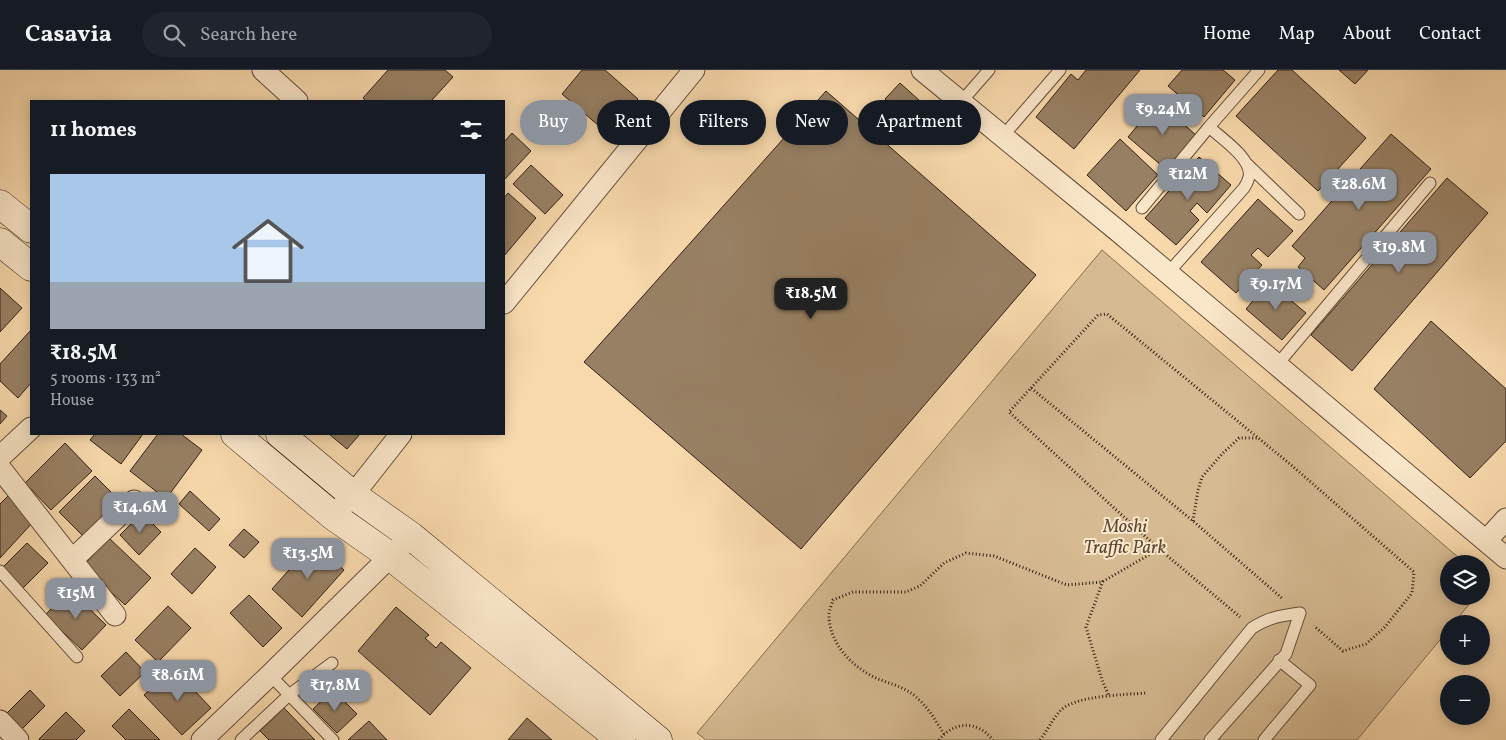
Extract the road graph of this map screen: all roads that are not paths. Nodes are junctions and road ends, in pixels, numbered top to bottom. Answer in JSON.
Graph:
{"nodes":[{"id":1,"x":263,"y":70,"type":"edge"},
{"id":2,"x":694,"y":70,"type":"edge"},
{"id":3,"x":922,"y":70,"type":"edge"},
{"id":4,"x":989,"y":70,"type":"edge"},
{"id":5,"x":1060,"y":70,"type":"edge"},
{"id":6,"x":1259,"y":70,"type":"edge"},
{"id":7,"x":296,"y":100,"type":"edge"},
{"id":8,"x":959,"y":100,"type":"edge"},
{"id":9,"x":963,"y":100,"type":"edge"},
{"id":10,"x":981,"y":118,"type":"edge"},
{"id":11,"x":1209,"y":127,"type":"junction"},
{"id":12,"x":1003,"y":136,"type":"junction"},
{"id":13,"x":1247,"y":164,"type":"junction"},
{"id":14,"x":1430,"y":183,"type":"dead end"},
{"id":15,"x":0,"y":204,"type":"edge"},
{"id":16,"x":1142,"y":208,"type":"dead end"},
{"id":17,"x":1299,"y":214,"type":"dead end"},
{"id":18,"x":30,"y":229,"type":"edge"},
{"id":19,"x":0,"y":242,"type":"edge"},
{"id":20,"x":30,"y":266,"type":"edge"},
{"id":21,"x":1168,"y":273,"type":"junction"},
{"id":22,"x":506,"y":297,"type":"edge"},
{"id":23,"x":1277,"y":365,"type":"junction"},
{"id":24,"x":30,"y":429,"type":"edge"},
{"id":25,"x":236,"y":435,"type":"edge"},
{"id":26,"x":281,"y":435,"type":"edge"},
{"id":27,"x":400,"y":435,"type":"edge"},
{"id":28,"x":0,"y":457,"type":"edge"},
{"id":29,"x":0,"y":468,"type":"edge"},
{"id":30,"x":353,"y":495,"type":"junction"},
{"id":31,"x":134,"y":501,"type":"dead end"},
{"id":32,"x":334,"y":516,"type":"junction"},
{"id":33,"x":1506,"y":519,"type":"edge"},
{"id":34,"x":411,"y":536,"type":"junction"},
{"id":35,"x":1486,"y":541,"type":"junction"},
{"id":36,"x":390,"y":556,"type":"junction"},
{"id":37,"x":1506,"y":558,"type":"edge"},
{"id":38,"x":72,"y":560,"type":"junction"},
{"id":39,"x":0,"y":571,"type":"edge"},
{"id":40,"x":115,"y":615,"type":"dead end"},
{"id":41,"x":77,"y":657,"type":"dead end"},
{"id":42,"x":1279,"y":660,"type":"junction"},
{"id":43,"x":332,"y":663,"type":"dead end"},
{"id":44,"x":270,"y":675,"type":"junction"},
{"id":45,"x":289,"y":695,"type":"junction"},
{"id":46,"x":0,"y":721,"type":"edge"},
{"id":47,"x":18,"y":740,"type":"edge"},
{"id":48,"x":202,"y":740,"type":"edge"},
{"id":49,"x":241,"y":740,"type":"edge"},
{"id":50,"x":333,"y":740,"type":"edge"},
{"id":51,"x":621,"y":740,"type":"edge"},
{"id":52,"x":658,"y":740,"type":"edge"},
{"id":53,"x":1161,"y":740,"type":"edge"},
{"id":54,"x":1210,"y":740,"type":"edge"},
{"id":55,"x":1264,"y":740,"type":"edge"}],
"edges":[{"from":1,"to":7,"type":"street"},
{"from":2,"to":22,"type":"street"},
{"from":3,"to":8,"type":"street"},
{"from":4,"to":9,"type":"lane"},
{"from":5,"to":12,"type":"lane"},
{"from":6,"to":11,"type":"lane"},
{"from":10,"to":12,"type":"street"},
{"from":11,"to":13,"type":"lane"},
{"from":11,"to":16,"type":"lane"},
{"from":12,"to":21,"type":"street"},
{"from":13,"to":17,"type":"lane"},
{"from":13,"to":21,"type":"lane"},
{"from":14,"to":23,"type":"lane"},
{"from":15,"to":18,"type":"main road"},
{"from":19,"to":20,"type":"main road"},
{"from":21,"to":23,"type":"street"},
{"from":23,"to":35,"type":"street"},
{"from":24,"to":28,"type":"street"},
{"from":25,"to":32,"type":"main road"},
{"from":26,"to":30,"type":"main road"},
{"from":27,"to":30,"type":"street"},
{"from":29,"to":38,"type":"street"},
{"from":30,"to":32,"type":"street"},
{"from":30,"to":34,"type":"main road"},
{"from":31,"to":38,"type":"street"},
{"from":32,"to":36,"type":"main road"},
{"from":33,"to":35,"type":"street"},
{"from":34,"to":36,"type":"street"},
{"from":34,"to":52,"type":"main road"},
{"from":35,"to":37,"type":"street"},
{"from":36,"to":44,"type":"street"},
{"from":36,"to":51,"type":"main road"},
{"from":38,"to":40,"type":"street"},
{"from":39,"to":41,"type":"lane"},
{"from":42,"to":53,"type":"lane"},
{"from":42,"to":54,"type":"lane"},
{"from":42,"to":55,"type":"lane"},
{"from":43,"to":45,"type":"lane"},
{"from":44,"to":45,"type":"lane"},
{"from":44,"to":48,"type":"street"},
{"from":45,"to":49,"type":"lane"},
{"from":45,"to":50,"type":"lane"},
{"from":46,"to":47,"type":"street"}]}
